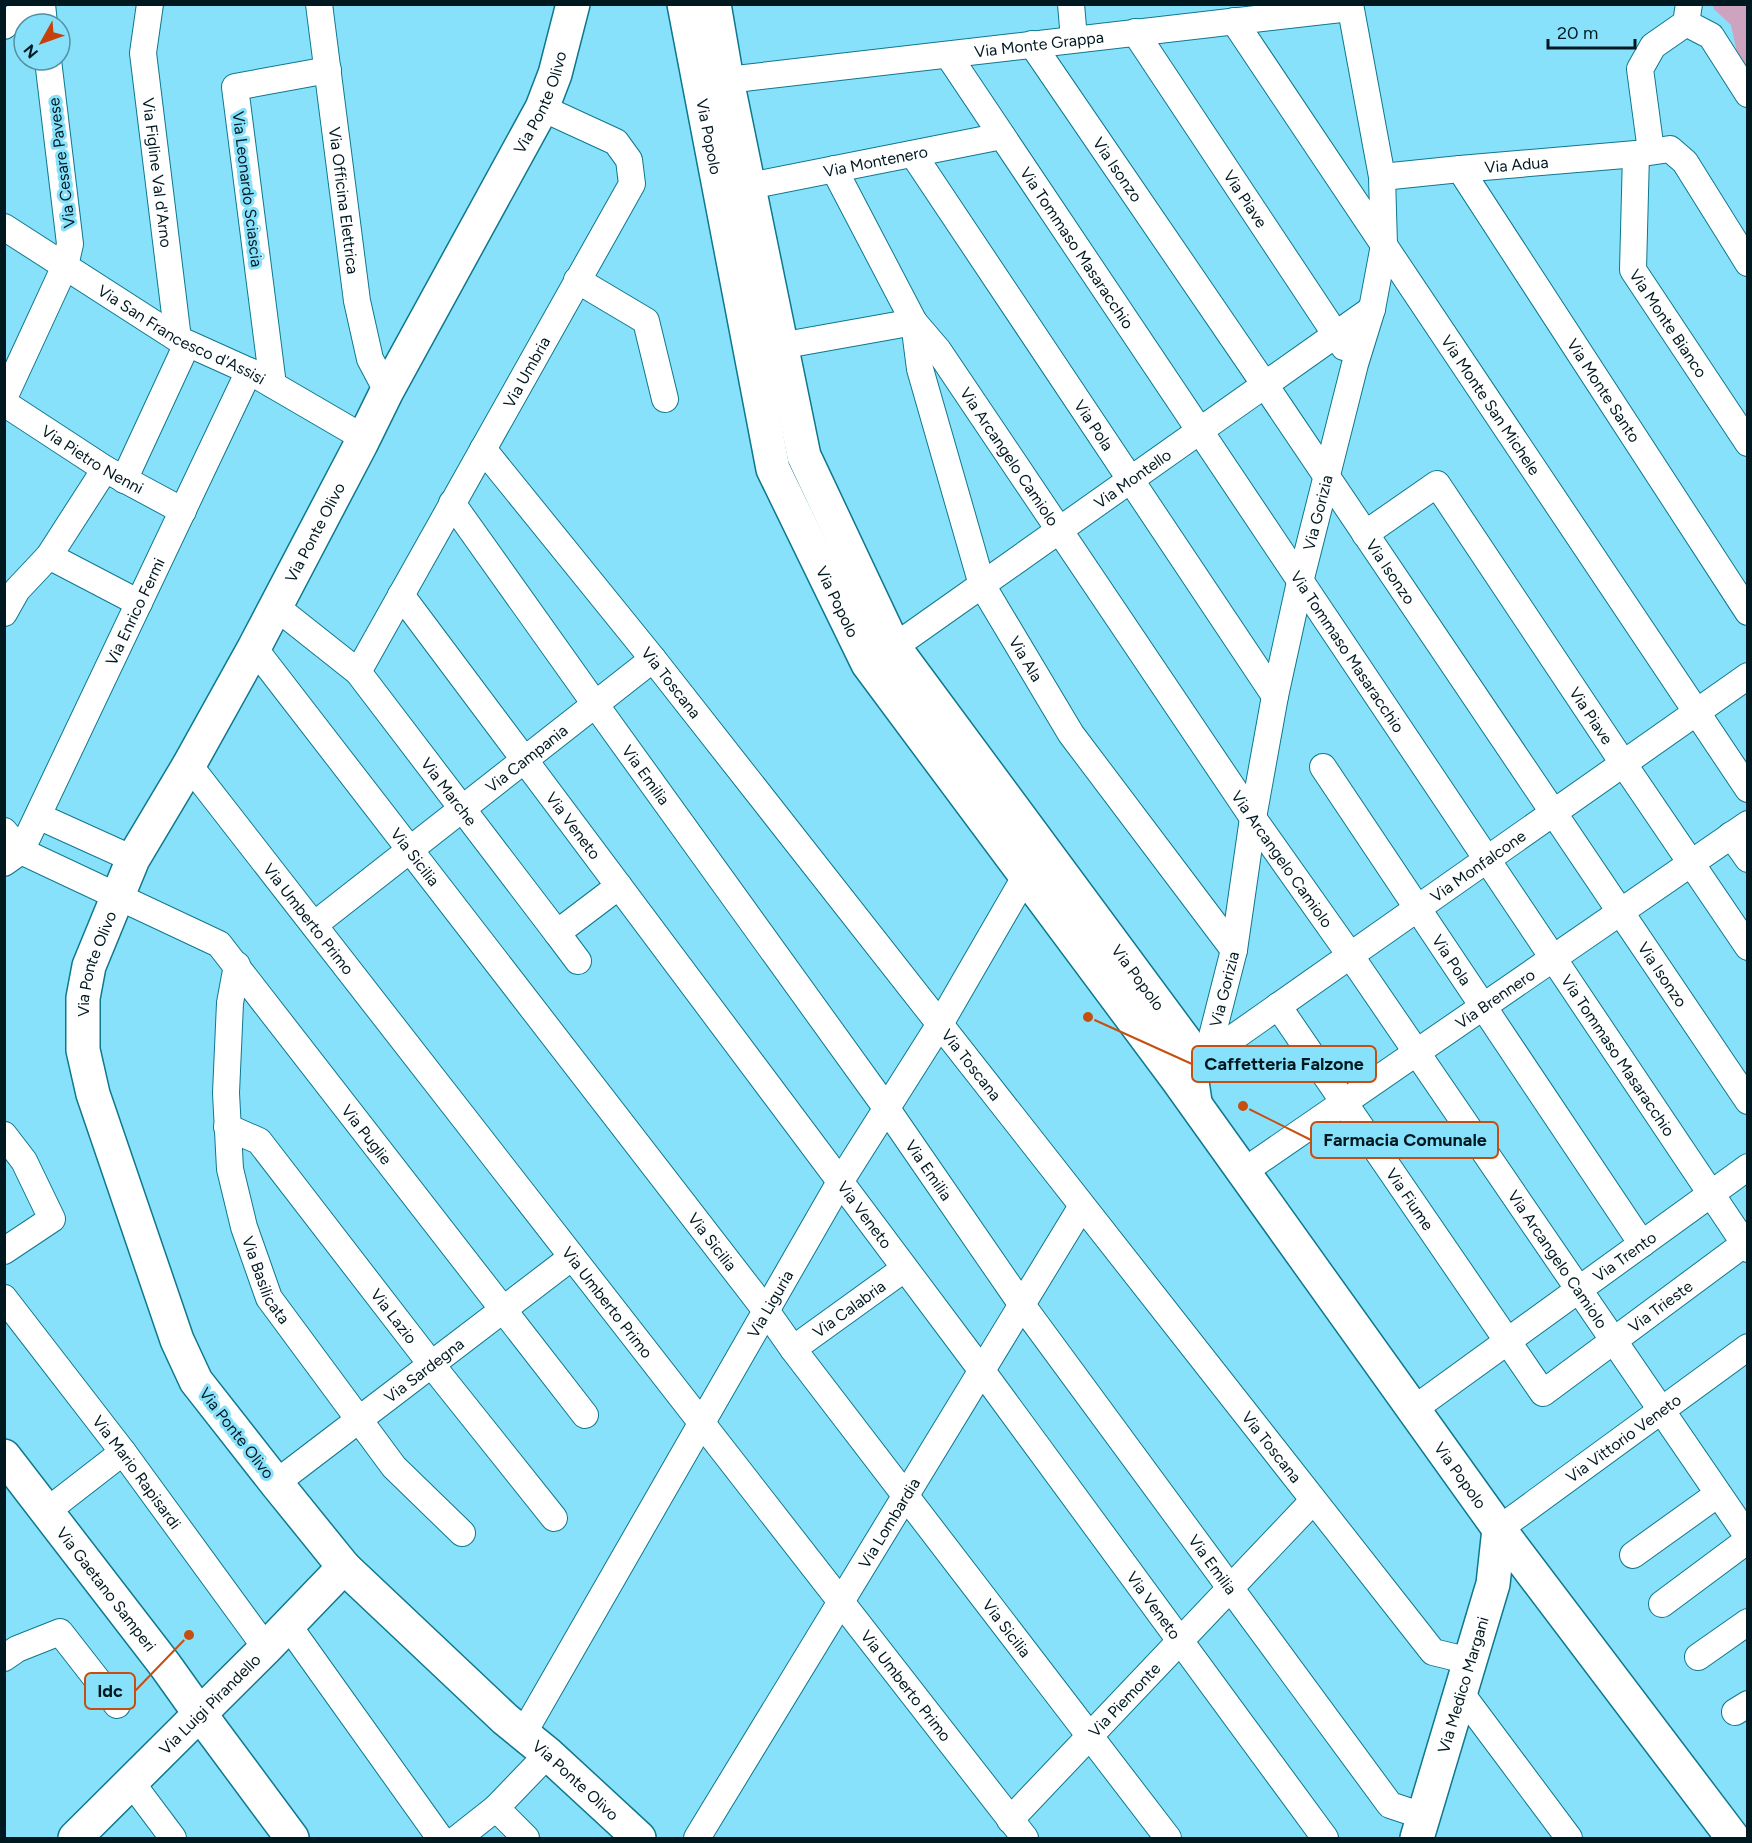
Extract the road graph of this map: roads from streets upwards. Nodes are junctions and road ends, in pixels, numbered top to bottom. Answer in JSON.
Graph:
{"nodes":[{"id":1,"x":30,"y":4,"type":"edge"},
{"id":2,"x":150,"y":4,"type":"edge"},
{"id":3,"x":319,"y":4,"type":"edge"},
{"id":4,"x":573,"y":4,"type":"edge"},
{"id":5,"x":684,"y":4,"type":"edge"},
{"id":6,"x":714,"y":4,"type":"edge"},
{"id":7,"x":1071,"y":4,"type":"edge"},
{"id":8,"x":1350,"y":6,"type":"edge"},
{"id":9,"x":1688,"y":14,"type":"edge"},
{"id":10,"x":1234,"y":21,"type":"junction"},
{"id":11,"x":4,"y":26,"type":"edge"},
{"id":12,"x":1135,"y":32,"type":"junction"},
{"id":13,"x":1074,"y":39,"type":"junction"},
{"id":14,"x":1032,"y":44,"type":"junction"},
{"id":15,"x":948,"y":55,"type":"junction"},
{"id":16,"x":328,"y":70,"type":"junction"},
{"id":17,"x":49,"y":72,"type":"edge"},
{"id":18,"x":728,"y":80,"type":"junction"},
{"id":19,"x":1748,"y":94,"type":"edge"},
{"id":20,"x":542,"y":108,"type":"junction"},
{"id":21,"x":1002,"y":136,"type":"junction"},
{"id":22,"x":1644,"y":153,"type":"junction"},
{"id":23,"x":913,"y":154,"type":"junction"},
{"id":24,"x":834,"y":169,"type":"junction"},
{"id":25,"x":1460,"y":169,"type":"junction"},
{"id":26,"x":1382,"y":177,"type":"junction"},
{"id":27,"x":749,"y":186,"type":"junction"},
{"id":28,"x":4,"y":227,"type":"edge"},
{"id":29,"x":1384,"y":245,"type":"junction"},
{"id":30,"x":1748,"y":263,"type":"edge"},
{"id":31,"x":64,"y":266,"type":"junction"},
{"id":32,"x":577,"y":280,"type":"junction"},
{"id":33,"x":1372,"y":309,"type":"junction"},
{"id":34,"x":914,"y":322,"type":"junction"},
{"id":35,"x":1335,"y":335,"type":"junction"},
{"id":36,"x":182,"y":342,"type":"junction"},
{"id":37,"x":766,"y":349,"type":"junction"},
{"id":38,"x":1355,"y":364,"type":"junction"},
{"id":39,"x":249,"y":371,"type":"junction"},
{"id":40,"x":273,"y":385,"type":"junction"},
{"id":41,"x":1264,"y":385,"type":"junction"},
{"id":42,"x":387,"y":391,"type":"junction"},
{"id":43,"x":4,"y":398,"type":"edge"},
{"id":44,"x":665,"y":399,"type":"dead end"},
{"id":45,"x":4,"y":403,"type":"edge"},
{"id":46,"x":1199,"y":431,"type":"junction"},
{"id":47,"x":364,"y":438,"type":"junction"},
{"id":48,"x":1748,"y":443,"type":"edge"},
{"id":49,"x":483,"y":449,"type":"junction"},
{"id":50,"x":115,"y":474,"type":"junction"},
{"id":51,"x":1327,"y":478,"type":"junction"},
{"id":52,"x":1130,"y":480,"type":"junction"},
{"id":53,"x":452,"y":503,"type":"junction"},
{"id":54,"x":183,"y":511,"type":"junction"},
{"id":55,"x":1059,"y":530,"type":"junction"},
{"id":56,"x":1365,"y":534,"type":"junction"},
{"id":57,"x":49,"y":556,"type":"junction"},
{"id":58,"x":1300,"y":582,"type":"junction"},
{"id":59,"x":982,"y":585,"type":"junction"},
{"id":60,"x":401,"y":595,"type":"junction"},
{"id":61,"x":139,"y":603,"type":"junction"},
{"id":62,"x":276,"y":607,"type":"junction"},
{"id":63,"x":1748,"y":612,"type":"edge"},
{"id":64,"x":4,"y":613,"type":"edge"},
{"id":65,"x":894,"y":647,"type":"junction"},
{"id":66,"x":254,"y":648,"type":"junction"},
{"id":67,"x":653,"y":658,"type":"junction"},
{"id":68,"x":358,"y":672,"type":"junction"},
{"id":69,"x":1748,"y":676,"type":"edge"},
{"id":70,"x":1275,"y":696,"type":"junction"},
{"id":71,"x":595,"y":705,"type":"junction"},
{"id":72,"x":1696,"y":712,"type":"junction"},
{"id":73,"x":525,"y":760,"type":"junction"},
{"id":74,"x":1623,"y":763,"type":"junction"},
{"id":75,"x":189,"y":765,"type":"junction"},
{"id":76,"x":1323,"y":766,"type":"dead end"},
{"id":77,"x":1748,"y":789,"type":"edge"},
{"id":78,"x":463,"y":808,"type":"junction"},
{"id":79,"x":1552,"y":813,"type":"junction"},
{"id":80,"x":38,"y":816,"type":"junction"},
{"id":81,"x":1253,"y":818,"type":"junction"},
{"id":82,"x":1739,"y":829,"type":"edge"},
{"id":83,"x":4,"y":831,"type":"edge"},
{"id":84,"x":409,"y":850,"type":"junction"},
{"id":85,"x":13,"y":857,"type":"edge"},
{"id":86,"x":133,"y":859,"type":"junction"},
{"id":87,"x":1748,"y":859,"type":"edge"},
{"id":88,"x":1486,"y":860,"type":"junction"},
{"id":89,"x":1691,"y":863,"type":"junction"},
{"id":90,"x":1025,"y":877,"type":"junction"},
{"id":91,"x":619,"y":886,"type":"junction"},
{"id":92,"x":116,"y":896,"type":"junction"},
{"id":93,"x":1417,"y":908,"type":"junction"},
{"id":94,"x":1620,"y":912,"type":"junction"},
{"id":95,"x":314,"y":925,"type":"junction"},
{"id":96,"x":557,"y":933,"type":"junction"},
{"id":97,"x":1748,"y":946,"type":"edge"},
{"id":98,"x":1234,"y":950,"type":"junction"},
{"id":99,"x":1350,"y":955,"type":"junction"},
{"id":100,"x":1554,"y":957,"type":"junction"},
{"id":101,"x":578,"y":961,"type":"dead end"},
{"id":102,"x":237,"y":965,"type":"junction"},
{"id":103,"x":1278,"y":1006,"type":"junction"},
{"id":104,"x":1483,"y":1006,"type":"junction"},
{"id":105,"x":940,"y":1024,"type":"junction"},
{"id":106,"x":1416,"y":1053,"type":"junction"},
{"id":107,"x":1191,"y":1068,"type":"junction"},
{"id":108,"x":1748,"y":1101,"type":"edge"},
{"id":109,"x":1344,"y":1102,"type":"junction"},
{"id":110,"x":887,"y":1109,"type":"junction"},
{"id":111,"x":227,"y":1127,"type":"junction"},
{"id":112,"x":4,"y":1135,"type":"edge"},
{"id":113,"x":1748,"y":1167,"type":"edge"},
{"id":114,"x":1243,"y":1172,"type":"junction"},
{"id":115,"x":840,"y":1182,"type":"junction"},
{"id":116,"x":1710,"y":1195,"type":"junction"},
{"id":117,"x":1082,"y":1206,"type":"junction"},
{"id":118,"x":1642,"y":1244,"type":"junction"},
{"id":119,"x":1746,"y":1245,"type":"edge"},
{"id":120,"x":4,"y":1251,"type":"edge"},
{"id":121,"x":572,"y":1257,"type":"junction"},
{"id":122,"x":904,"y":1269,"type":"junction"},
{"id":123,"x":1578,"y":1290,"type":"junction"},
{"id":124,"x":4,"y":1298,"type":"edge"},
{"id":125,"x":1022,"y":1305,"type":"junction"},
{"id":126,"x":504,"y":1309,"type":"junction"},
{"id":127,"x":767,"y":1312,"type":"junction"},
{"id":128,"x":1508,"y":1341,"type":"junction"},
{"id":129,"x":1612,"y":1341,"type":"junction"},
{"id":130,"x":1748,"y":1347,"type":"edge"},
{"id":131,"x":793,"y":1349,"type":"junction"},
{"id":132,"x":431,"y":1364,"type":"junction"},
{"id":133,"x":982,"y":1371,"type":"junction"},
{"id":134,"x":1543,"y":1393,"type":"joint"},
{"id":135,"x":1414,"y":1409,"type":"junction"},
{"id":136,"x":1660,"y":1411,"type":"junction"},
{"id":137,"x":585,"y":1414,"type":"dead end"},
{"id":138,"x":359,"y":1419,"type":"junction"},
{"id":139,"x":702,"y":1425,"type":"junction"},
{"id":140,"x":123,"y":1452,"type":"junction"},
{"id":141,"x":7,"y":1466,"type":"edge"},
{"id":142,"x":276,"y":1483,"type":"junction"},
{"id":143,"x":1718,"y":1494,"type":"junction"},
{"id":144,"x":906,"y":1496,"type":"junction"},
{"id":145,"x":1313,"y":1501,"type":"junction"},
{"id":146,"x":47,"y":1511,"type":"junction"},
{"id":147,"x":554,"y":1518,"type":"dead end"},
{"id":148,"x":1499,"y":1529,"type":"junction"},
{"id":149,"x":462,"y":1533,"type":"dead end"},
{"id":150,"x":1748,"y":1538,"type":"edge"},
{"id":151,"x":1633,"y":1555,"type":"dead end"},
{"id":152,"x":1527,"y":1564,"type":"junction"},
{"id":153,"x":344,"y":1567,"type":"junction"},
{"id":154,"x":1493,"y":1584,"type":"junction"},
{"id":155,"x":1230,"y":1587,"type":"junction"},
{"id":156,"x":840,"y":1601,"type":"junction"},
{"id":157,"x":1662,"y":1604,"type":"dead end"},
{"id":158,"x":1748,"y":1622,"type":"edge"},
{"id":159,"x":277,"y":1636,"type":"junction"},
{"id":160,"x":1180,"y":1641,"type":"junction"},
{"id":161,"x":9,"y":1647,"type":"edge"},
{"id":162,"x":1698,"y":1657,"type":"dead end"},
{"id":163,"x":1470,"y":1661,"type":"junction"},
{"id":164,"x":1460,"y":1692,"type":"junction"},
{"id":165,"x":117,"y":1705,"type":"dead end"},
{"id":166,"x":200,"y":1714,"type":"junction"},
{"id":167,"x":1090,"y":1735,"type":"junction"},
{"id":168,"x":536,"y":1744,"type":"junction"},
{"id":169,"x":131,"y":1782,"type":"junction"},
{"id":170,"x":496,"y":1809,"type":"junction"},
{"id":171,"x":1420,"y":1827,"type":"edge"},
{"id":172,"x":1018,"y":1829,"type":"edge"},
{"id":173,"x":75,"y":1839,"type":"edge"},
{"id":174,"x":173,"y":1839,"type":"edge"},
{"id":175,"x":292,"y":1839,"type":"edge"},
{"id":176,"x":440,"y":1839,"type":"edge"},
{"id":177,"x":458,"y":1839,"type":"edge"},
{"id":178,"x":526,"y":1839,"type":"edge"},
{"id":179,"x":639,"y":1839,"type":"edge"},
{"id":180,"x":697,"y":1839,"type":"edge"},
{"id":181,"x":1168,"y":1839,"type":"edge"},
{"id":182,"x":1325,"y":1839,"type":"edge"},
{"id":183,"x":1569,"y":1839,"type":"edge"},
{"id":184,"x":1733,"y":1839,"type":"edge"}],
"edges":[{"from":1,"to":11,"type":"street"},
{"from":2,"to":36,"type":"street","name":"Via Figline Val d'Arno"},
{"from":3,"to":16,"type":"street","name":"Via Officina Elettrica"},
{"from":4,"to":20,"type":"street","name":"Via Ponte Olivo"},
{"from":5,"to":37,"type":"street","name":"Via Popolo"},
{"from":6,"to":18,"type":"street","name":"Via Popolo"},
{"from":7,"to":13,"type":"street"},
{"from":8,"to":10,"type":"street","name":"Via Monte Grappa"},
{"from":8,"to":26,"type":"street","name":"Via Gorizia"},
{"from":9,"to":19,"type":"street"},
{"from":9,"to":22,"type":"street","name":"Via Monte Bianco"},
{"from":10,"to":12,"type":"street","name":"Via Monte Grappa"},
{"from":10,"to":29,"type":"street","name":"Via Monte San Michele"},
{"from":12,"to":13,"type":"street","name":"Via Monte Grappa"},
{"from":12,"to":35,"type":"street","name":"Via Piave"},
{"from":13,"to":14,"type":"street","name":"Via Monte Grappa"},
{"from":14,"to":15,"type":"street","name":"Via Monte Grappa"},
{"from":14,"to":41,"type":"street","name":"Via Isonzo"},
{"from":15,"to":18,"type":"street","name":"Via Monte Grappa"},
{"from":15,"to":21,"type":"street","name":"Via Tommaso Masaracchio"},
{"from":16,"to":40,"type":"street","name":"Via Leonardo Sciascia"},
{"from":16,"to":42,"type":"street","name":"Via Officina Elettrica"},
{"from":17,"to":31,"type":"street","name":"Via Cesare Pavese"},
{"from":18,"to":27,"type":"street","name":"Via Popolo"},
{"from":20,"to":32,"type":"street","name":"Via Umbria"},
{"from":20,"to":42,"type":"street","name":"Via Ponte Olivo"},
{"from":21,"to":23,"type":"street","name":"Via Montenero"},
{"from":21,"to":46,"type":"street","name":"Via Tommaso Masaracchio"},
{"from":22,"to":25,"type":"street","name":"Via Adua"},
{"from":22,"to":30,"type":"street","name":"Via Adua"},
{"from":22,"to":48,"type":"street","name":"Via Monte Bianco"},
{"from":23,"to":24,"type":"street","name":"Via Montenero"},
{"from":23,"to":52,"type":"street","name":"Via Pola"},
{"from":24,"to":27,"type":"street","name":"Via Montenero"},
{"from":24,"to":34,"type":"street","name":"Via Arcangelo Camiolo"},
{"from":25,"to":26,"type":"street","name":"Via Adua"},
{"from":25,"to":63,"type":"street","name":"Via Monte Santo"},
{"from":26,"to":29,"type":"street","name":"Via Gorizia"},
{"from":27,"to":37,"type":"street","name":"Via Popolo"},
{"from":28,"to":31,"type":"street","name":"Via San Francesco d'Assisi"},
{"from":29,"to":33,"type":"street","name":"Via Gorizia"},
{"from":29,"to":72,"type":"street","name":"Via Monte San Michele"},
{"from":31,"to":36,"type":"street","name":"Via San Francesco d'Assisi"},
{"from":31,"to":43,"type":"street","name":"Via Cesare Pavese"},
{"from":32,"to":44,"type":"street"},
{"from":32,"to":49,"type":"street","name":"Via Umbria"},
{"from":33,"to":35,"type":"street","name":"Via Montello"},
{"from":33,"to":38,"type":"street","name":"Via Gorizia"},
{"from":34,"to":37,"type":"street"},
{"from":34,"to":55,"type":"street","name":"Via Arcangelo Camiolo"},
{"from":34,"to":59,"type":"street","name":"Via Ala"},
{"from":35,"to":38,"type":"street","name":"Via Piave"},
{"from":35,"to":41,"type":"street","name":"Via Montello"},
{"from":36,"to":39,"type":"street","name":"Via San Francesco d'Assisi"},
{"from":36,"to":50,"type":"street"},
{"from":37,"to":65,"type":"street","name":"Via Popolo"},
{"from":37,"to":90,"type":"street","name":"Via Popolo"},
{"from":38,"to":51,"type":"street","name":"Via Gorizia"},
{"from":39,"to":40,"type":"street","name":"Via San Francesco d'Assisi"},
{"from":39,"to":54,"type":"street","name":"Via Enrico Fermi"},
{"from":40,"to":47,"type":"street","name":"Via San Francesco d'Assisi"},
{"from":41,"to":46,"type":"street","name":"Via Montello"},
{"from":41,"to":51,"type":"street","name":"Via Isonzo"},
{"from":42,"to":47,"type":"street","name":"Via Ponte Olivo"},
{"from":45,"to":50,"type":"street","name":"Via Pietro Nenni"},
{"from":46,"to":52,"type":"street","name":"Via Montello"},
{"from":46,"to":58,"type":"street","name":"Via Tommaso Masaracchio"},
{"from":47,"to":62,"type":"street","name":"Via Ponte Olivo"},
{"from":49,"to":53,"type":"street","name":"Via Umbria"},
{"from":49,"to":67,"type":"street","name":"Via Toscana"},
{"from":50,"to":54,"type":"street","name":"Via Pietro Nenni"},
{"from":50,"to":57,"type":"street"},
{"from":51,"to":56,"type":"street","name":"Via Isonzo"},
{"from":51,"to":58,"type":"street","name":"Via Gorizia"},
{"from":52,"to":55,"type":"street","name":"Via Montello"},
{"from":52,"to":70,"type":"street","name":"Via Pola"},
{"from":53,"to":60,"type":"street","name":"Via Umbria"},
{"from":53,"to":71,"type":"street","name":"Via Emilia"},
{"from":54,"to":61,"type":"street","name":"Via Enrico Fermi"},
{"from":55,"to":59,"type":"street","name":"Via Montello"},
{"from":55,"to":81,"type":"street","name":"Via Arcangelo Camiolo"},
{"from":56,"to":74,"type":"street","name":"Via Piave"},
{"from":56,"to":79,"type":"street","name":"Via Isonzo"},
{"from":57,"to":61,"type":"street"},
{"from":57,"to":64,"type":"street"},
{"from":58,"to":70,"type":"street","name":"Via Gorizia"},
{"from":58,"to":88,"type":"street","name":"Via Tommaso Masaracchio"},
{"from":59,"to":65,"type":"street","name":"Via Montello"},
{"from":59,"to":98,"type":"street","name":"Via Ala"},
{"from":60,"to":68,"type":"street","name":"Via Umbria"},
{"from":60,"to":73,"type":"street","name":"Via Veneto"},
{"from":61,"to":80,"type":"street","name":"Via Enrico Fermi"},
{"from":62,"to":66,"type":"street","name":"Via Ponte Olivo"},
{"from":62,"to":68,"type":"street","name":"Via Marche"},
{"from":65,"to":107,"type":"street","name":"Via Popolo"},
{"from":66,"to":75,"type":"street","name":"Via Ponte Olivo"},
{"from":66,"to":84,"type":"street","name":"Via Sicilia"},
{"from":67,"to":71,"type":"street","name":"Via Campania"},
{"from":67,"to":105,"type":"street","name":"Via Toscana"},
{"from":68,"to":78,"type":"street","name":"Via Marche"},
{"from":69,"to":72,"type":"street","name":"Via Monfalcone"},
{"from":70,"to":81,"type":"street","name":"Via Gorizia"},
{"from":71,"to":73,"type":"street","name":"Via Campania"},
{"from":71,"to":110,"type":"street","name":"Via Emilia"},
{"from":72,"to":74,"type":"street","name":"Via Monfalcone"},
{"from":72,"to":77,"type":"street","name":"Via Monte San Michele"},
{"from":73,"to":78,"type":"street","name":"Via Campania"},
{"from":73,"to":91,"type":"street","name":"Via Veneto"},
{"from":74,"to":79,"type":"street","name":"Via Monfalcone"},
{"from":74,"to":89,"type":"street","name":"Via Piave"},
{"from":75,"to":86,"type":"street","name":"Via Ponte Olivo"},
{"from":75,"to":95,"type":"street","name":"Via Umberto Primo"},
{"from":76,"to":93,"type":"street","name":"Via Pola"},
{"from":78,"to":84,"type":"street","name":"Via Campania"},
{"from":78,"to":96,"type":"street","name":"Via Marche"},
{"from":79,"to":88,"type":"street","name":"Via Monfalcone"},
{"from":79,"to":94,"type":"street","name":"Via Isonzo"},
{"from":80,"to":85,"type":"street","name":"Via Enrico Fermi"},
{"from":80,"to":86,"type":"street"},
{"from":81,"to":98,"type":"street","name":"Via Gorizia"},
{"from":81,"to":99,"type":"street","name":"Via Arcangelo Camiolo"},
{"from":82,"to":87,"type":"street"},
{"from":82,"to":89,"type":"street","name":"Via Brennero"},
{"from":83,"to":85,"type":"street"},
{"from":84,"to":95,"type":"street","name":"Via Campania"},
{"from":84,"to":127,"type":"street","name":"Via Sicilia"},
{"from":85,"to":92,"type":"street","name":"Via Puglie"},
{"from":86,"to":92,"type":"street","name":"Via Ponte Olivo"},
{"from":88,"to":93,"type":"street","name":"Via Monfalcone"},
{"from":88,"to":100,"type":"street","name":"Via Tommaso Masaracchio"},
{"from":89,"to":94,"type":"street","name":"Via Brennero"},
{"from":89,"to":97,"type":"street","name":"Via Piave"},
{"from":90,"to":105,"type":"street","name":"Via Liguria"},
{"from":90,"to":107,"type":"street","name":"Via Popolo"},
{"from":91,"to":96,"type":"street"},
{"from":91,"to":115,"type":"street","name":"Via Veneto"},
{"from":92,"to":102,"type":"street","name":"Via Puglie"},
{"from":92,"to":142,"type":"street","name":"Via Ponte Olivo"},
{"from":93,"to":99,"type":"street","name":"Via Monfalcone"},
{"from":93,"to":104,"type":"street","name":"Via Pola"},
{"from":94,"to":100,"type":"street","name":"Via Brennero"},
{"from":94,"to":108,"type":"street","name":"Via Isonzo"},
{"from":95,"to":121,"type":"street","name":"Via Umberto Primo"},
{"from":96,"to":101,"type":"street","name":"Via Marche"},
{"from":98,"to":107,"type":"street","name":"Via Gorizia"},
{"from":99,"to":103,"type":"street","name":"Via Monfalcone"},
{"from":99,"to":106,"type":"street","name":"Via Arcangelo Camiolo"},
{"from":100,"to":104,"type":"street","name":"Via Brennero"},
{"from":100,"to":116,"type":"street","name":"Via Tommaso Masaracchio"},
{"from":102,"to":111,"type":"street","name":"Via Basilicata"},
{"from":102,"to":126,"type":"street","name":"Via Puglie"},
{"from":103,"to":107,"type":"street","name":"Via Monfalcone"},
{"from":103,"to":109,"type":"street","name":"Via Fiume"},
{"from":104,"to":106,"type":"street","name":"Via Brennero"},
{"from":104,"to":118,"type":"street","name":"Via Pola"},
{"from":105,"to":110,"type":"street","name":"Via Liguria"},
{"from":105,"to":117,"type":"street","name":"Via Toscana"},
{"from":106,"to":109,"type":"street","name":"Via Brennero"},
{"from":106,"to":123,"type":"street","name":"Via Arcangelo Camiolo"},
{"from":107,"to":114,"type":"street","name":"Via Popolo"},
{"from":109,"to":114,"type":"street","name":"Via Brennero"},
{"from":109,"to":128,"type":"street","name":"Via Fiume"},
{"from":110,"to":115,"type":"street","name":"Via Liguria"},
{"from":110,"to":125,"type":"street","name":"Via Emilia"},
{"from":111,"to":132,"type":"street","name":"Via Lazio"},
{"from":111,"to":138,"type":"street","name":"Via Basilicata"},
{"from":112,"to":120,"type":"street"},
{"from":113,"to":116,"type":"street","name":"Via Trento"},
{"from":114,"to":135,"type":"street","name":"Via Popolo"},
{"from":115,"to":122,"type":"street","name":"Via Veneto"},
{"from":115,"to":127,"type":"street","name":"Via Liguria"},
{"from":116,"to":118,"type":"street","name":"Via Trento"},
{"from":116,"to":119,"type":"street","name":"Via Tommaso Masaracchio"},
{"from":117,"to":125,"type":"street","name":"Via Lombardia"},
{"from":117,"to":145,"type":"street","name":"Via Toscana"},
{"from":118,"to":123,"type":"street","name":"Via Trento"},
{"from":119,"to":129,"type":"street","name":"Via Trieste"},
{"from":121,"to":126,"type":"street","name":"Via Sardegna"},
{"from":121,"to":139,"type":"street","name":"Via Umberto Primo"},
{"from":122,"to":131,"type":"street","name":"Via Calabria"},
{"from":122,"to":133,"type":"street","name":"Via Veneto"},
{"from":123,"to":128,"type":"street","name":"Via Trento"},
{"from":123,"to":129,"type":"street","name":"Via Arcangelo Camiolo"},
{"from":124,"to":140,"type":"street","name":"Via Mario Rapisardi"},
{"from":125,"to":133,"type":"street","name":"Via Lombardia"},
{"from":125,"to":155,"type":"street","name":"Via Emilia"},
{"from":126,"to":132,"type":"street","name":"Via Sardegna"},
{"from":126,"to":137,"type":"street","name":"Via Puglie"},
{"from":127,"to":131,"type":"street","name":"Via Sicilia"},
{"from":127,"to":139,"type":"street","name":"Via Liguria"},
{"from":128,"to":134,"type":"street","name":"Via Fiume"},
{"from":128,"to":135,"type":"street","name":"Via Trento"},
{"from":129,"to":134,"type":"street","name":"Via Trieste"},
{"from":129,"to":136,"type":"street","name":"Via Arcangelo Camiolo"},
{"from":130,"to":136,"type":"street","name":"Via Vittorio Veneto"},
{"from":131,"to":144,"type":"street","name":"Via Sicilia"},
{"from":132,"to":138,"type":"street","name":"Via Sardegna"},
{"from":132,"to":147,"type":"street","name":"Via Lazio"},
{"from":133,"to":144,"type":"street","name":"Via Lombardia"},
{"from":133,"to":160,"type":"street","name":"Via Veneto"},
{"from":135,"to":148,"type":"street","name":"Via Popolo"},
{"from":136,"to":143,"type":"street","name":"Via Arcangelo Camiolo"},
{"from":136,"to":148,"type":"street","name":"Via Vittorio Veneto"},
{"from":138,"to":142,"type":"street","name":"Via Sardegna"},
{"from":138,"to":149,"type":"street","name":"Via Basilicata"},
{"from":139,"to":156,"type":"street","name":"Via Umberto Primo"},
{"from":139,"to":168,"type":"street","name":"Via Liguria"},
{"from":140,"to":146,"type":"street"},
{"from":140,"to":159,"type":"street","name":"Via Mario Rapisardi"},
{"from":141,"to":146,"type":"street","name":"Via Gaetano Samperi"},
{"from":142,"to":153,"type":"street","name":"Via Ponte Olivo"},
{"from":143,"to":150,"type":"street","name":"Via Arcangelo Camiolo"},
{"from":143,"to":151,"type":"street"},
{"from":144,"to":156,"type":"street","name":"Via Lombardia"},
{"from":144,"to":167,"type":"street","name":"Via Sicilia"},
{"from":145,"to":155,"type":"street","name":"Via Piemonte"},
{"from":145,"to":163,"type":"street","name":"Via Toscana"},
{"from":146,"to":166,"type":"street","name":"Via Gaetano Samperi"},
{"from":148,"to":152,"type":"street","name":"Via Popolo"},
{"from":148,"to":154,"type":"street","name":"Via Medico Margani"},
{"from":150,"to":157,"type":"street"},
{"from":152,"to":154,"type":"street"},
{"from":152,"to":184,"type":"street","name":"Via Popolo"},
{"from":153,"to":159,"type":"street","name":"Via Luigi Pirandello"},
{"from":153,"to":168,"type":"street","name":"Via Ponte Olivo"},
{"from":154,"to":163,"type":"street","name":"Via Medico Margani"},
{"from":155,"to":160,"type":"street","name":"Via Piemonte"},
{"from":155,"to":171,"type":"street","name":"Via Emilia"},
{"from":156,"to":172,"type":"street","name":"Via Umberto Primo"},
{"from":156,"to":180,"type":"street","name":"Via Lombardia"},
{"from":158,"to":162,"type":"street"},
{"from":159,"to":166,"type":"street","name":"Via Luigi Pirandello"},
{"from":159,"to":176,"type":"street","name":"Via Mario Rapisardi"},
{"from":160,"to":167,"type":"street","name":"Via Piemonte"},
{"from":160,"to":182,"type":"street","name":"Via Veneto"},
{"from":161,"to":165,"type":"street"},
{"from":163,"to":164,"type":"street","name":"Via Medico Margani"},
{"from":164,"to":171,"type":"street","name":"Via Medico Margani"},
{"from":164,"to":183,"type":"street"},
{"from":166,"to":169,"type":"street","name":"Via Luigi Pirandello"},
{"from":166,"to":175,"type":"street","name":"Via Gaetano Samperi"},
{"from":167,"to":172,"type":"street","name":"Via Piemonte"},
{"from":167,"to":181,"type":"street","name":"Via Sicilia"},
{"from":168,"to":170,"type":"street","name":"Via Liguria"},
{"from":168,"to":179,"type":"street","name":"Via Ponte Olivo"},
{"from":169,"to":173,"type":"street","name":"Via Luigi Pirandello"},
{"from":169,"to":174,"type":"street"},
{"from":170,"to":177,"type":"street","name":"Via Liguria"},
{"from":170,"to":178,"type":"street"}]}
